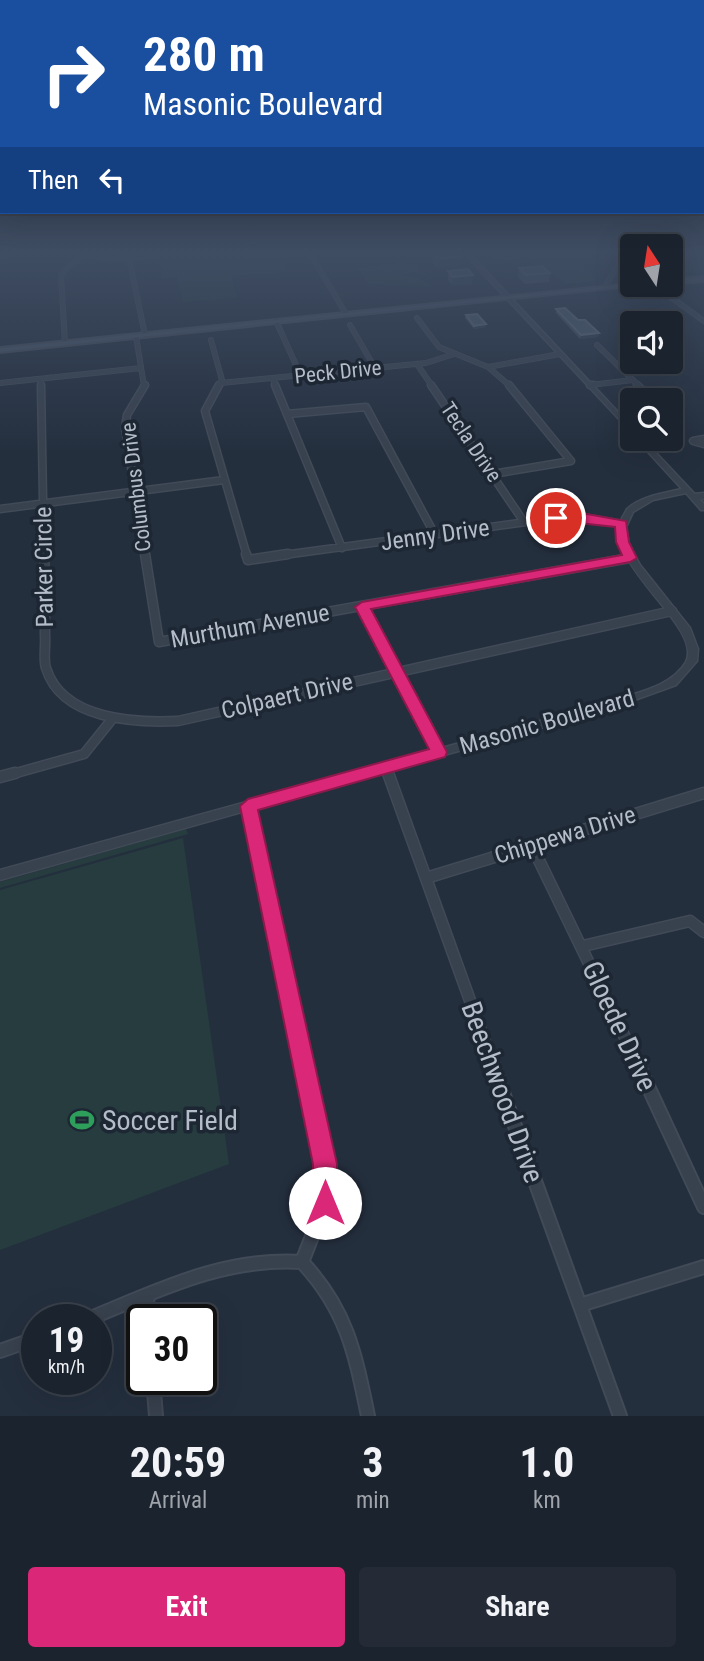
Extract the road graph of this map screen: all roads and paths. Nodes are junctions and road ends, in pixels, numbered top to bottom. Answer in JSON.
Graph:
{"nodes":[{"id":1,"x":64,"y":319,"type":"edge"},
{"id":2,"x":142,"y":319,"type":"edge"},
{"id":3,"x":295,"y":319,"type":"edge"},
{"id":4,"x":418,"y":319,"type":"edge"},
{"id":5,"x":528,"y":319,"type":"edge"},
{"id":6,"x":276,"y":321,"type":"junction"},
{"id":7,"x":350,"y":325,"type":"dead end"},
{"id":8,"x":145,"y":335,"type":"junction"},
{"id":9,"x":136,"y":336,"type":"junction"},
{"id":10,"x":211,"y":340,"type":"dead end"},
{"id":11,"x":65,"y":343,"type":"junction"},
{"id":12,"x":597,"y":345,"type":"dead end"},
{"id":13,"x":0,"y":350,"type":"edge"},
{"id":14,"x":454,"y":354,"type":"junction"},
{"id":15,"x":560,"y":354,"type":"junction"},
{"id":16,"x":418,"y":364,"type":"junction"},
{"id":17,"x":488,"y":367,"type":"junction"},
{"id":18,"x":141,"y":368,"type":"junction"},
{"id":19,"x":375,"y":368,"type":"junction"},
{"id":20,"x":301,"y":376,"type":"junction"},
{"id":21,"x":41,"y":379,"type":"junction"},
{"id":22,"x":273,"y":380,"type":"junction"},
{"id":23,"x":633,"y":380,"type":"junction"},
{"id":24,"x":0,"y":383,"type":"edge"},
{"id":25,"x":221,"y":383,"type":"junction"},
{"id":26,"x":590,"y":386,"type":"junction"},
{"id":27,"x":641,"y":388,"type":"edge"},
{"id":28,"x":287,"y":414,"type":"junction"},
{"id":29,"x":620,"y":418,"type":"edge"},
{"id":30,"x":650,"y":451,"type":"edge"},
{"id":31,"x":493,"y":474,"type":"junction"},
{"id":32,"x":224,"y":480,"type":"junction"},
{"id":33,"x":135,"y":492,"type":"junction"},
{"id":34,"x":691,"y":494,"type":"junction"},
{"id":35,"x":704,"y":496,"type":"edge"},
{"id":36,"x":43,"y":503,"type":"junction"},
{"id":37,"x":704,"y":508,"type":"edge"},
{"id":38,"x":0,"y":509,"type":"edge"},
{"id":39,"x":524,"y":522,"type":"junction"},
{"id":40,"x":622,"y":524,"type":"junction"},
{"id":41,"x":435,"y":535,"type":"junction"},
{"id":42,"x":342,"y":548,"type":"junction"},
{"id":43,"x":630,"y":558,"type":"junction"},
{"id":44,"x":362,"y":607,"type":"junction"},
{"id":45,"x":673,"y":611,"type":"junction"},
{"id":46,"x":159,"y":642,"type":"joint"},
{"id":47,"x":395,"y":672,"type":"junction"},
{"id":48,"x":113,"y":718,"type":"junction"},
{"id":49,"x":439,"y":752,"type":"junction"},
{"id":50,"x":386,"y":767,"type":"junction"},
{"id":51,"x":0,"y":777,"type":"edge"},
{"id":52,"x":704,"y":793,"type":"edge"},
{"id":53,"x":248,"y":806,"type":"junction"},
{"id":54,"x":532,"y":846,"type":"junction"},
{"id":55,"x":0,"y":875,"type":"edge"},
{"id":56,"x":426,"y":878,"type":"junction"},
{"id":57,"x":704,"y":932,"type":"edge"},
{"id":58,"x":583,"y":946,"type":"junction"},
{"id":59,"x":704,"y":1207,"type":"edge"},
{"id":60,"x":302,"y":1262,"type":"junction"},
{"id":61,"x":704,"y":1267,"type":"edge"},
{"id":62,"x":147,"y":1297,"type":"junction"},
{"id":63,"x":148,"y":1304,"type":"edge"},
{"id":64,"x":580,"y":1305,"type":"junction"},
{"id":65,"x":112,"y":1310,"type":"edge"},
{"id":66,"x":21,"y":1344,"type":"edge"},
{"id":67,"x":0,"y":1351,"type":"edge"},
{"id":68,"x":154,"y":1395,"type":"edge"},
{"id":69,"x":156,"y":1416,"type":"edge"},
{"id":70,"x":368,"y":1416,"type":"edge"},
{"id":71,"x":620,"y":1416,"type":"edge"}],
"edges":[{"from":1,"to":11,"type":"street"},
{"from":2,"to":8,"type":"street"},
{"from":3,"to":6,"type":"main road"},
{"from":4,"to":14,"type":"street"},
{"from":5,"to":15,"type":"street"},
{"from":6,"to":8,"type":"main road"},
{"from":6,"to":20,"type":"street"},
{"from":7,"to":19,"type":"street"},
{"from":8,"to":9,"type":"main road"},
{"from":9,"to":11,"type":"main road"},
{"from":9,"to":18,"type":"street","name":"Columbus Drive"},
{"from":10,"to":25,"type":"street"},
{"from":11,"to":13,"type":"main road"},
{"from":12,"to":23,"type":"street"},
{"from":14,"to":16,"type":"street","name":"Peck Drive"},
{"from":14,"to":17,"type":"street"},
{"from":15,"to":17,"type":"street"},
{"from":15,"to":26,"type":"street"},
{"from":16,"to":19,"type":"street","name":"Peck Drive"},
{"from":16,"to":31,"type":"street","name":"Tecla Drive"},
{"from":17,"to":31,"type":"street"},
{"from":18,"to":21,"type":"street"},
{"from":18,"to":33,"type":"street","name":"Columbus Drive"},
{"from":19,"to":20,"type":"street","name":"Peck Drive"},
{"from":20,"to":22,"type":"street","name":"Peck Drive"},
{"from":21,"to":24,"type":"street"},
{"from":21,"to":36,"type":"street","name":"Parker Circle"},
{"from":22,"to":25,"type":"street","name":"Peck Drive"},
{"from":22,"to":28,"type":"street"},
{"from":23,"to":26,"type":"street"},
{"from":23,"to":27,"type":"street"},
{"from":25,"to":32,"type":"street"},
{"from":26,"to":29,"type":"street"},
{"from":28,"to":41,"type":"street"},
{"from":28,"to":42,"type":"street"},
{"from":30,"to":34,"type":"street"},
{"from":31,"to":39,"type":"street","name":"Tecla Drive"},
{"from":32,"to":33,"type":"street"},
{"from":32,"to":42,"type":"street","name":"Jenny Drive"},
{"from":33,"to":36,"type":"street"},
{"from":33,"to":46,"type":"street","name":"Columbus Drive"},
{"from":34,"to":35,"type":"street"},
{"from":34,"to":37,"type":"street"},
{"from":34,"to":40,"type":"street"},
{"from":36,"to":38,"type":"street"},
{"from":36,"to":48,"type":"street","name":"Parker Circle"},
{"from":39,"to":40,"type":"street","name":"Jenny Drive"},
{"from":39,"to":41,"type":"street","name":"Jenny Drive"},
{"from":40,"to":43,"type":"street","name":"Masonic Boulevard"},
{"from":41,"to":42,"type":"street","name":"Jenny Drive"},
{"from":43,"to":44,"type":"street","name":"Murthum Avenue"},
{"from":43,"to":45,"type":"street","name":"Masonic Boulevard"},
{"from":44,"to":46,"type":"street","name":"Murthum Avenue"},
{"from":44,"to":47,"type":"street"},
{"from":45,"to":47,"type":"street","name":"Colpaert Drive"},
{"from":45,"to":49,"type":"street","name":"Masonic Boulevard"},
{"from":47,"to":48,"type":"street","name":"Colpaert Drive"},
{"from":47,"to":49,"type":"street"},
{"from":48,"to":51,"type":"street"},
{"from":49,"to":50,"type":"street","name":"Masonic Boulevard"},
{"from":50,"to":53,"type":"street","name":"Masonic Boulevard"},
{"from":50,"to":56,"type":"street","name":"Beechwood Drive"},
{"from":52,"to":54,"type":"street","name":"Chippewa Drive"},
{"from":53,"to":55,"type":"street","name":"Masonic Boulevard"},
{"from":53,"to":60,"type":"street"},
{"from":54,"to":56,"type":"street","name":"Chippewa Drive"},
{"from":54,"to":58,"type":"street","name":"Gloede Drive"},
{"from":56,"to":64,"type":"street","name":"Beechwood Drive"},
{"from":57,"to":58,"type":"street"},
{"from":58,"to":59,"type":"street","name":"Gloede Drive"},
{"from":60,"to":62,"type":"street"},
{"from":60,"to":70,"type":"street"},
{"from":61,"to":64,"type":"street"},
{"from":62,"to":63,"type":"street"},
{"from":62,"to":65,"type":"street"},
{"from":64,"to":71,"type":"street","name":"Beechwood Drive"},
{"from":66,"to":67,"type":"street"},
{"from":68,"to":69,"type":"street"}]}
